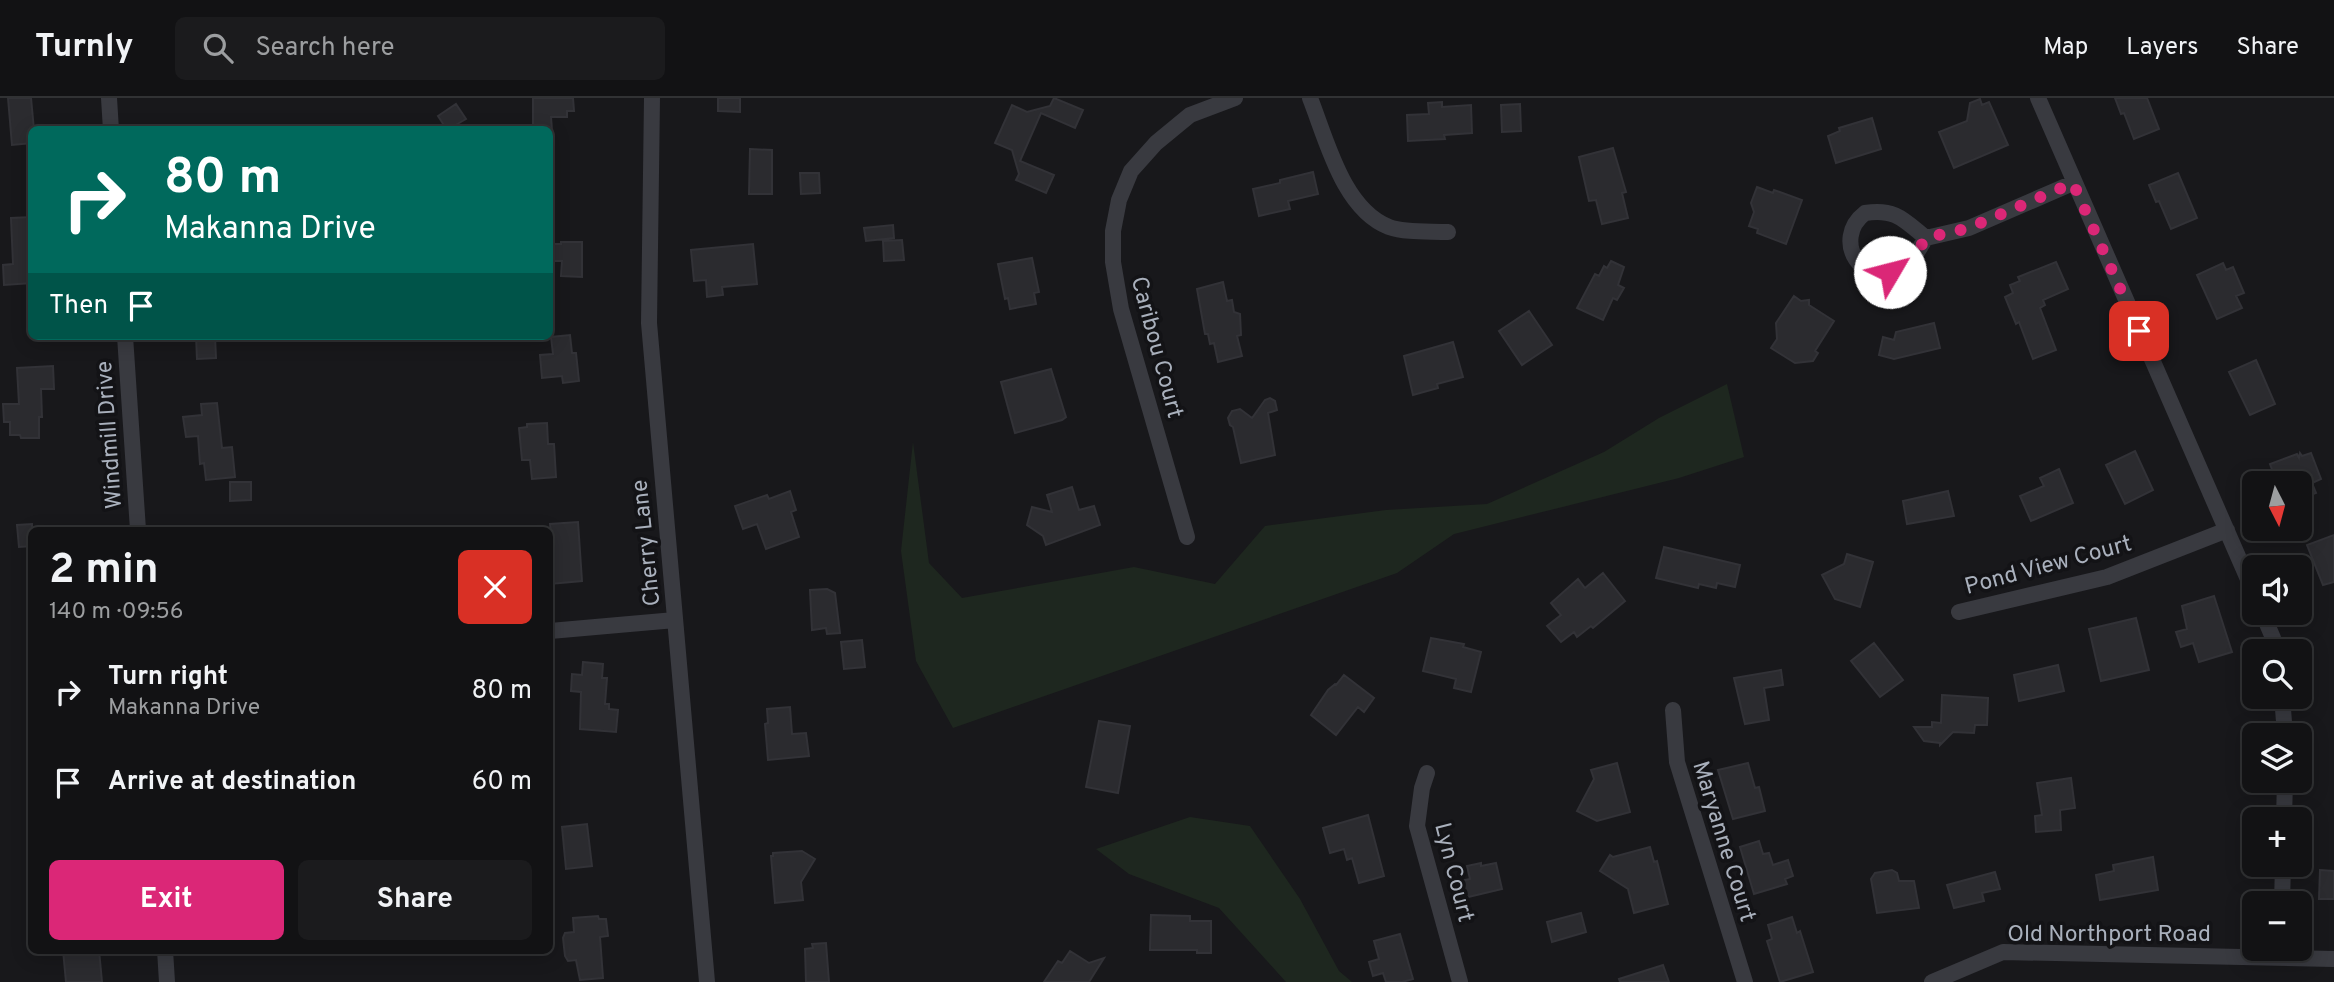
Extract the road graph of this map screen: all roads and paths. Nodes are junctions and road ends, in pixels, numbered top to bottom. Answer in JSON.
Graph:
{"nodes":[{"id":1,"x":109,"y":98,"type":"edge"},
{"id":2,"x":652,"y":98,"type":"edge"},
{"id":3,"x":1235,"y":98,"type":"edge"},
{"id":4,"x":1310,"y":98,"type":"edge"},
{"id":5,"x":2038,"y":98,"type":"edge"},
{"id":6,"x":111,"y":126,"type":"edge"},
{"id":7,"x":2073,"y":183,"type":"junction"},
{"id":8,"x":1448,"y":232,"type":"dead end"},
{"id":9,"x":1926,"y":238,"type":"junction"},
{"id":10,"x":125,"y":340,"type":"edge"},
{"id":11,"x":138,"y":527,"type":"edge"},
{"id":12,"x":2227,"y":530,"type":"junction"},
{"id":13,"x":1187,"y":537,"type":"dead end"},
{"id":14,"x":2242,"y":565,"type":"edge"},
{"id":15,"x":1959,"y":612,"type":"dead end"},
{"id":16,"x":675,"y":620,"type":"junction"},
{"id":17,"x":553,"y":631,"type":"edge"},
{"id":18,"x":1673,"y":710,"type":"dead end"},
{"id":19,"x":1427,"y":773,"type":"dead end"},
{"id":20,"x":2242,"y":953,"type":"edge"},
{"id":21,"x":165,"y":954,"type":"edge"},
{"id":22,"x":2312,"y":957,"type":"edge"},
{"id":23,"x":2334,"y":959,"type":"edge"},
{"id":24,"x":167,"y":982,"type":"edge"},
{"id":25,"x":707,"y":982,"type":"edge"},
{"id":26,"x":1460,"y":982,"type":"edge"},
{"id":27,"x":1745,"y":982,"type":"edge"},
{"id":28,"x":1932,"y":982,"type":"edge"}],
"edges":[{"from":1,"to":6,"type":"street"},
{"from":2,"to":16,"type":"street","name":"Cherry Lane"},
{"from":3,"to":13,"type":"street","name":"Caribou Court"},
{"from":4,"to":8,"type":"street"},
{"from":5,"to":7,"type":"street"},
{"from":7,"to":9,"type":"street"},
{"from":7,"to":12,"type":"street"},
{"from":9,"to":9,"type":"street"},
{"from":10,"to":11,"type":"street","name":"Windmill Drive"},
{"from":12,"to":14,"type":"street"},
{"from":12,"to":15,"type":"street","name":"Pond View Court"},
{"from":16,"to":17,"type":"street"},
{"from":16,"to":25,"type":"street","name":"Cherry Lane"},
{"from":18,"to":27,"type":"street","name":"Maryanne Court"},
{"from":19,"to":26,"type":"street","name":"Lyn Court"},
{"from":20,"to":28,"type":"street","name":"Old Northport Road"},
{"from":21,"to":24,"type":"street"},
{"from":22,"to":23,"type":"street","name":"Old Northport Road"}]}
